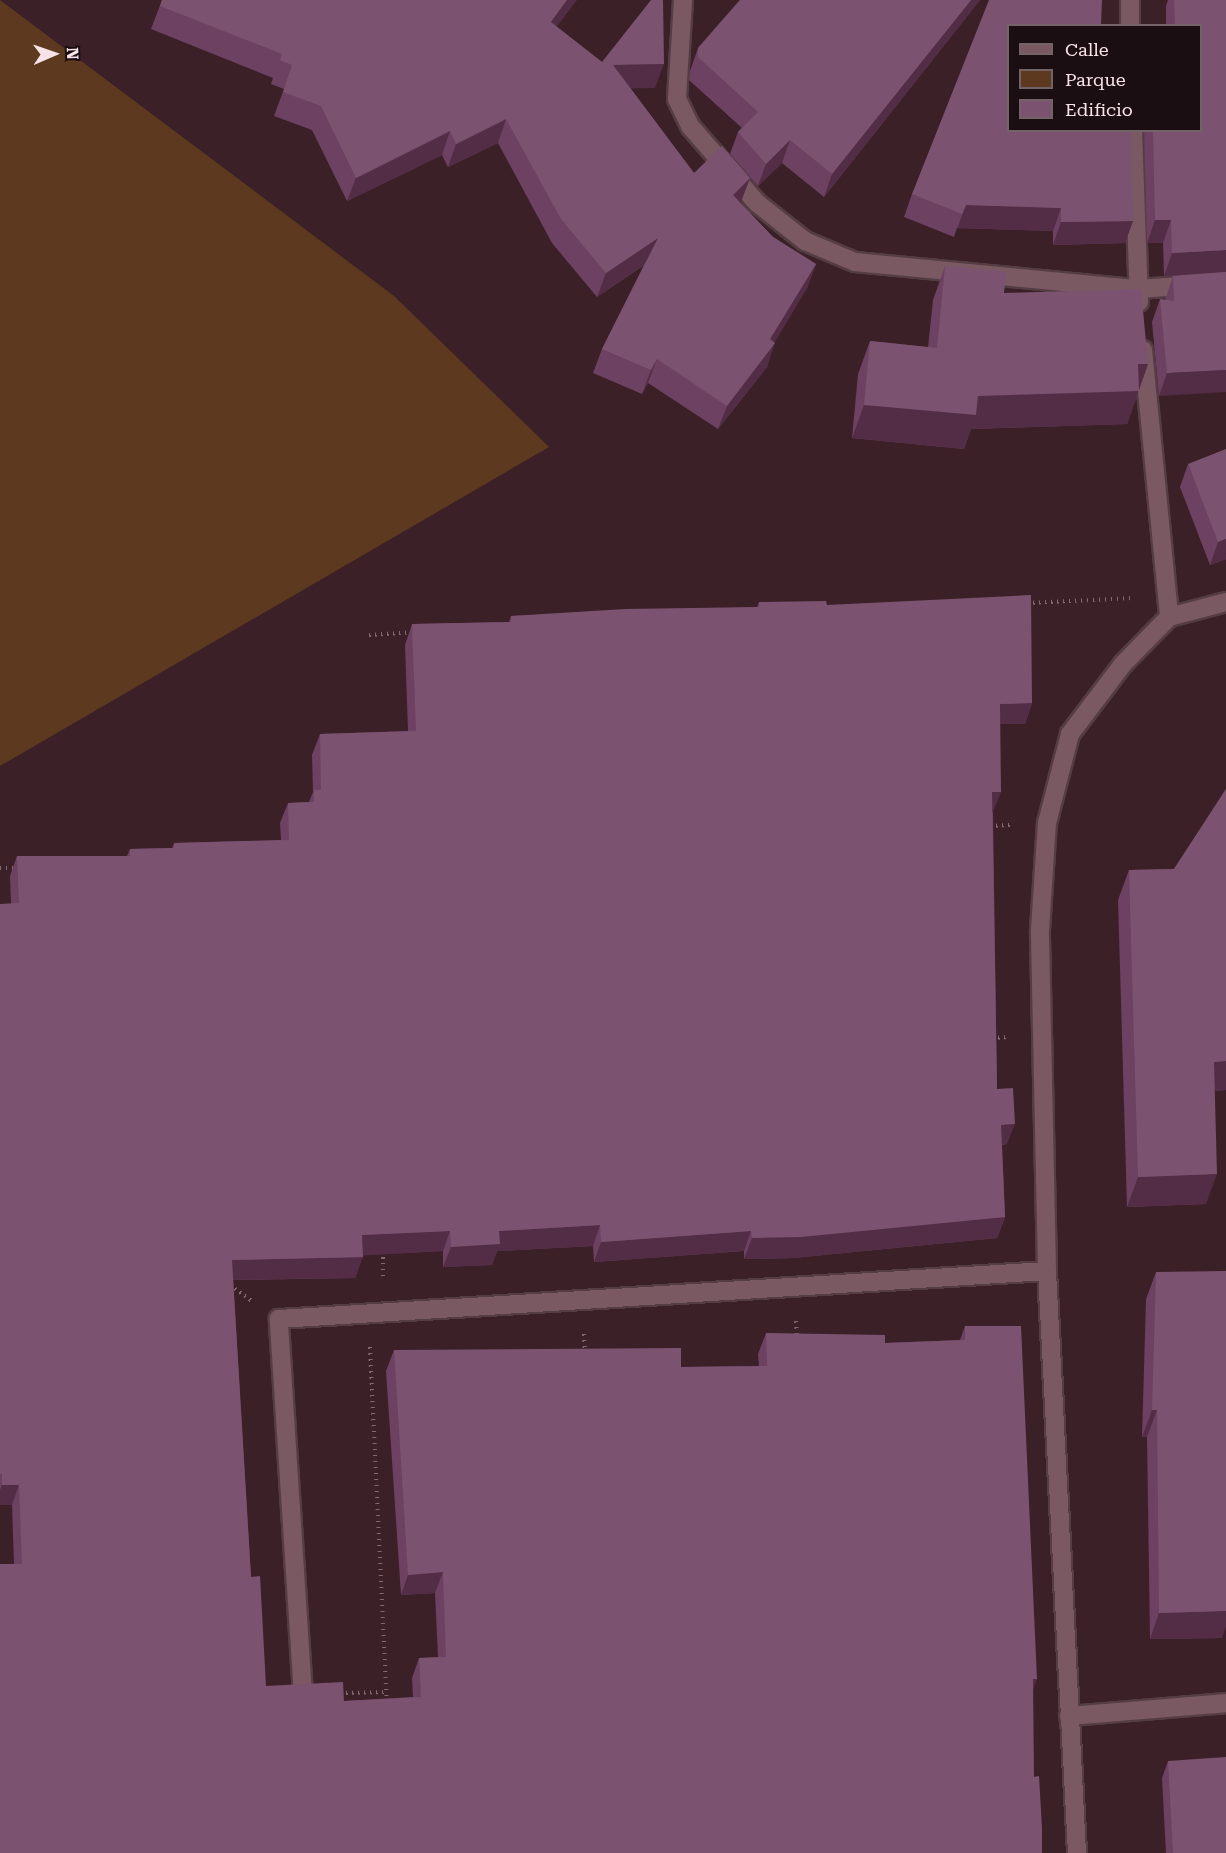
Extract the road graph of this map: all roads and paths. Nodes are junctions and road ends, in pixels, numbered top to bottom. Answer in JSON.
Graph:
{"nodes":[{"id":1,"x":683,"y":0,"type":"edge"},
{"id":2,"x":1130,"y":0,"type":"edge"},
{"id":3,"x":1130,"y":24,"type":"edge"},
{"id":4,"x":1133,"y":132,"type":"edge"},
{"id":5,"x":1226,"y":283,"type":"edge"},
{"id":6,"x":1137,"y":290,"type":"junction"},
{"id":7,"x":1167,"y":596,"type":"junction"},
{"id":8,"x":1226,"y":602,"type":"edge"},
{"id":9,"x":1024,"y":603,"type":"edge"},
{"id":10,"x":1169,"y":617,"type":"junction"},
{"id":11,"x":417,"y":632,"type":"edge"},
{"id":12,"x":369,"y":634,"type":"dead end"},
{"id":13,"x":1047,"y":823,"type":"junction"},
{"id":14,"x":975,"y":826,"type":"edge"},
{"id":15,"x":24,"y":867,"type":"edge"},
{"id":16,"x":0,"y":868,"type":"edge"},
{"id":17,"x":1042,"y":1035,"type":"junction"},
{"id":18,"x":983,"y":1038,"type":"edge"},
{"id":19,"x":383,"y":1241,"type":"edge"},
{"id":20,"x":1047,"y":1271,"type":"junction"},
{"id":21,"x":217,"y":1284,"type":"edge"},
{"id":22,"x":794,"y":1287,"type":"junction"},
{"id":23,"x":582,"y":1300,"type":"junction"},
{"id":24,"x":376,"y":1313,"type":"junction"},
{"id":25,"x":279,"y":1319,"type":"junction"},
{"id":26,"x":797,"y":1346,"type":"edge"},
{"id":27,"x":585,"y":1359,"type":"edge"},
{"id":28,"x":386,"y":1692,"type":"junction"},
{"id":29,"x":303,"y":1695,"type":"joint"},
{"id":30,"x":1226,"y":1703,"type":"edge"},
{"id":31,"x":387,"y":1715,"type":"edge"},
{"id":32,"x":1069,"y":1716,"type":"junction"},
{"id":33,"x":1077,"y":1853,"type":"edge"}],
"edges":[{"from":1,"to":6,"type":"street"},
{"from":2,"to":3,"type":"street"},
{"from":4,"to":6,"type":"street"},
{"from":5,"to":6,"type":"street"},
{"from":6,"to":7,"type":"street"},
{"from":7,"to":9,"type":"path"},
{"from":7,"to":10,"type":"street"},
{"from":8,"to":10,"type":"street"},
{"from":10,"to":13,"type":"street"},
{"from":11,"to":12,"type":"path"},
{"from":13,"to":14,"type":"path"},
{"from":13,"to":17,"type":"street"},
{"from":15,"to":16,"type":"path"},
{"from":17,"to":18,"type":"path"},
{"from":17,"to":20,"type":"street"},
{"from":19,"to":24,"type":"path"},
{"from":20,"to":22,"type":"street"},
{"from":20,"to":32,"type":"street"},
{"from":21,"to":25,"type":"path"},
{"from":22,"to":23,"type":"street"},
{"from":22,"to":26,"type":"path"},
{"from":23,"to":24,"type":"street"},
{"from":23,"to":27,"type":"path"},
{"from":24,"to":25,"type":"street"},
{"from":24,"to":28,"type":"path"},
{"from":25,"to":29,"type":"street"},
{"from":28,"to":29,"type":"path"},
{"from":28,"to":31,"type":"path"},
{"from":30,"to":32,"type":"street"},
{"from":32,"to":33,"type":"street"}]}
